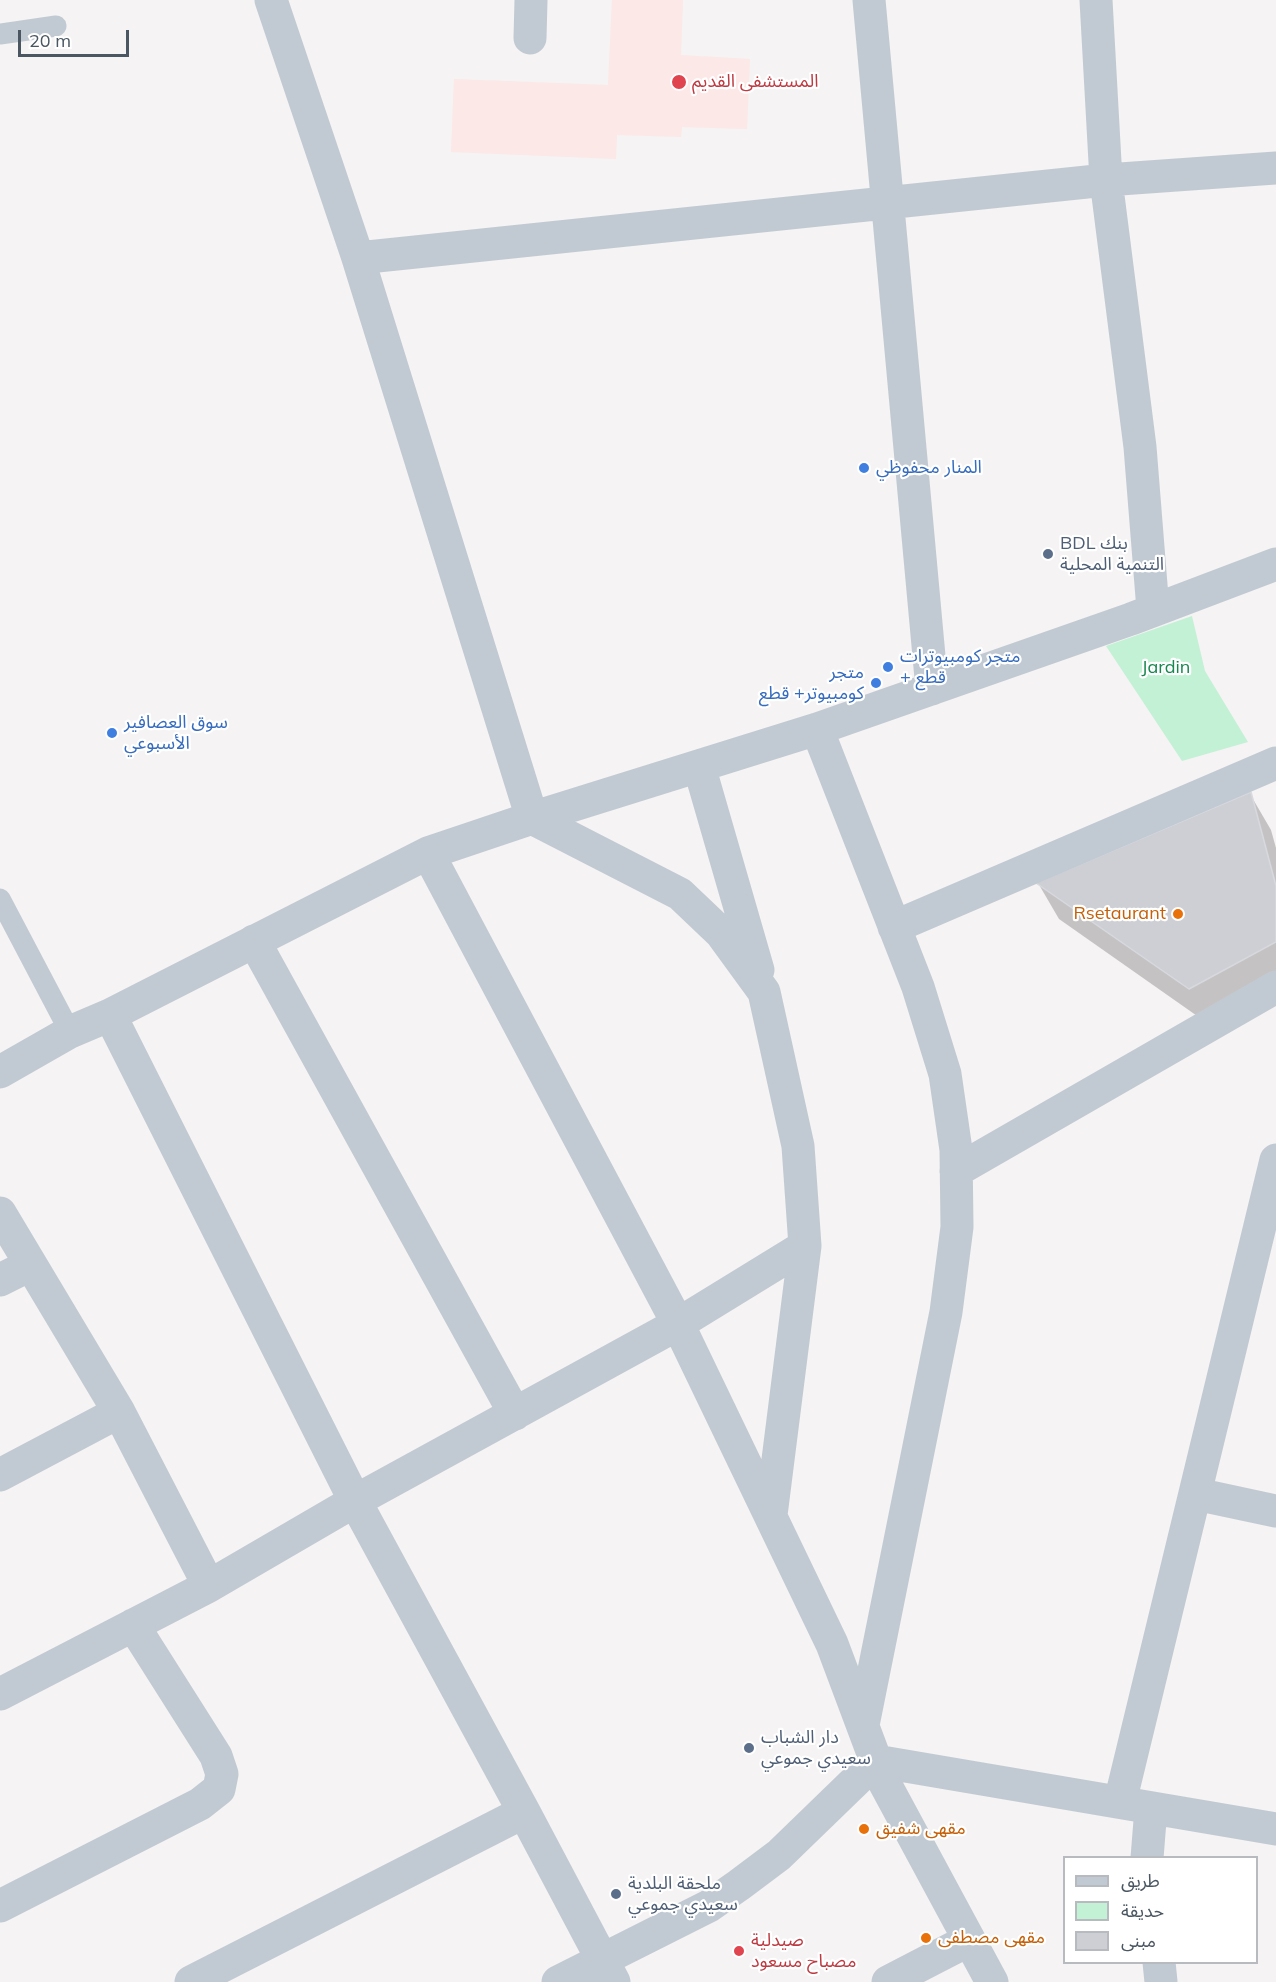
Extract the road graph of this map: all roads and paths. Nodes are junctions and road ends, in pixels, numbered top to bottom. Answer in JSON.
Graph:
{"nodes":[{"id":1,"x":271,"y":0,"type":"edge"},
{"id":2,"x":531,"y":0,"type":"edge"},
{"id":3,"x":869,"y":0,"type":"edge"},
{"id":4,"x":1096,"y":0,"type":"edge"},
{"id":5,"x":56,"y":26,"type":"dead end"},
{"id":6,"x":0,"y":34,"type":"edge"},
{"id":7,"x":530,"y":38,"type":"dead end"},
{"id":8,"x":1276,"y":168,"type":"edge"},
{"id":9,"x":1106,"y":180,"type":"junction"},
{"id":10,"x":887,"y":204,"type":"junction"},
{"id":11,"x":358,"y":258,"type":"junction"},
{"id":12,"x":1276,"y":564,"type":"edge"},
{"id":13,"x":1153,"y":610,"type":"junction"},
{"id":14,"x":932,"y":689,"type":"junction"},
{"id":15,"x":817,"y":729,"type":"junction"},
{"id":16,"x":1276,"y":763,"type":"edge"},
{"id":17,"x":699,"y":766,"type":"junction"},
{"id":18,"x":532,"y":818,"type":"junction"},
{"id":19,"x":428,"y":853,"type":"junction"},
{"id":20,"x":0,"y":899,"type":"edge"},
{"id":21,"x":894,"y":927,"type":"junction"},
{"id":22,"x":254,"y":941,"type":"junction"},
{"id":23,"x":1276,"y":987,"type":"edge"},
{"id":24,"x":764,"y":992,"type":"junction"},
{"id":25,"x":110,"y":1015,"type":"junction"},
{"id":26,"x":70,"y":1032,"type":"junction"},
{"id":27,"x":0,"y":1072,"type":"edge"},
{"id":28,"x":1276,"y":1160,"type":"edge"},
{"id":29,"x":956,"y":1171,"type":"junction"},
{"id":30,"x":0,"y":1213,"type":"edge"},
{"id":31,"x":1268,"y":1228,"type":"edge"},
{"id":32,"x":805,"y":1246,"type":"junction"},
{"id":33,"x":30,"y":1264,"type":"junction"},
{"id":34,"x":0,"y":1280,"type":"edge"},
{"id":35,"x":678,"y":1324,"type":"junction"},
{"id":36,"x":119,"y":1412,"type":"junction"},
{"id":37,"x":515,"y":1414,"type":"junction"},
{"id":38,"x":0,"y":1475,"type":"edge"},
{"id":39,"x":1196,"y":1494,"type":"junction"},
{"id":40,"x":355,"y":1501,"type":"junction"},
{"id":41,"x":1276,"y":1511,"type":"edge"},
{"id":42,"x":771,"y":1515,"type":"junction"},
{"id":43,"x":209,"y":1586,"type":"junction"},
{"id":44,"x":133,"y":1625,"type":"junction"},
{"id":45,"x":0,"y":1694,"type":"edge"},
{"id":46,"x":863,"y":1725,"type":"junction"},
{"id":47,"x":876,"y":1761,"type":"junction"},
{"id":48,"x":1136,"y":1805,"type":"junction"},
{"id":49,"x":524,"y":1812,"type":"junction"},
{"id":50,"x":1276,"y":1829,"type":"edge"},
{"id":51,"x":1147,"y":1856,"type":"edge"},
{"id":52,"x":0,"y":1906,"type":"edge"},
{"id":53,"x":969,"y":1940,"type":"junction"},
{"id":54,"x":1159,"y":1964,"type":"edge"},
{"id":55,"x":608,"y":1971,"type":"edge"},
{"id":56,"x":191,"y":1982,"type":"edge"},
{"id":57,"x":558,"y":1982,"type":"edge"},
{"id":58,"x":888,"y":1982,"type":"edge"},
{"id":59,"x":992,"y":1982,"type":"edge"},
{"id":60,"x":1161,"y":1982,"type":"edge"}],
"edges":[{"from":1,"to":11,"type":"street"},
{"from":2,"to":7,"type":"street"},
{"from":3,"to":10,"type":"street"},
{"from":4,"to":9,"type":"street"},
{"from":5,"to":6,"type":"lane"},
{"from":8,"to":9,"type":"street"},
{"from":9,"to":10,"type":"street"},
{"from":9,"to":13,"type":"street"},
{"from":10,"to":11,"type":"street"},
{"from":10,"to":14,"type":"street"},
{"from":11,"to":18,"type":"street"},
{"from":12,"to":13,"type":"street"},
{"from":13,"to":14,"type":"street"},
{"from":14,"to":15,"type":"street"},
{"from":15,"to":17,"type":"street"},
{"from":15,"to":21,"type":"street"},
{"from":16,"to":21,"type":"street"},
{"from":17,"to":18,"type":"street"},
{"from":17,"to":24,"type":"street"},
{"from":18,"to":19,"type":"street"},
{"from":18,"to":24,"type":"street"},
{"from":19,"to":22,"type":"street"},
{"from":19,"to":35,"type":"street"},
{"from":20,"to":26,"type":"lane"},
{"from":21,"to":29,"type":"street"},
{"from":22,"to":25,"type":"street"},
{"from":22,"to":37,"type":"street"},
{"from":23,"to":29,"type":"street"},
{"from":24,"to":32,"type":"street"},
{"from":25,"to":26,"type":"street"},
{"from":25,"to":40,"type":"street"},
{"from":26,"to":27,"type":"street"},
{"from":28,"to":31,"type":"street"},
{"from":29,"to":46,"type":"street"},
{"from":30,"to":33,"type":"street"},
{"from":31,"to":39,"type":"street"},
{"from":32,"to":35,"type":"street"},
{"from":32,"to":42,"type":"street"},
{"from":33,"to":34,"type":"street"},
{"from":33,"to":36,"type":"street"},
{"from":35,"to":37,"type":"street"},
{"from":35,"to":42,"type":"street"},
{"from":36,"to":38,"type":"street"},
{"from":36,"to":43,"type":"street"},
{"from":37,"to":40,"type":"street"},
{"from":39,"to":41,"type":"street"},
{"from":39,"to":48,"type":"street"},
{"from":40,"to":43,"type":"street"},
{"from":40,"to":49,"type":"street"},
{"from":42,"to":46,"type":"street"},
{"from":43,"to":44,"type":"street"},
{"from":44,"to":45,"type":"street"},
{"from":44,"to":52,"type":"street"},
{"from":46,"to":47,"type":"street"},
{"from":47,"to":48,"type":"street"},
{"from":47,"to":53,"type":"street"},
{"from":47,"to":55,"type":"street"},
{"from":48,"to":50,"type":"street"},
{"from":48,"to":51,"type":"street"},
{"from":49,"to":55,"type":"street"},
{"from":49,"to":56,"type":"street"},
{"from":53,"to":58,"type":"street"},
{"from":53,"to":59,"type":"street"},
{"from":54,"to":60,"type":"street"},
{"from":55,"to":57,"type":"street"}]}
